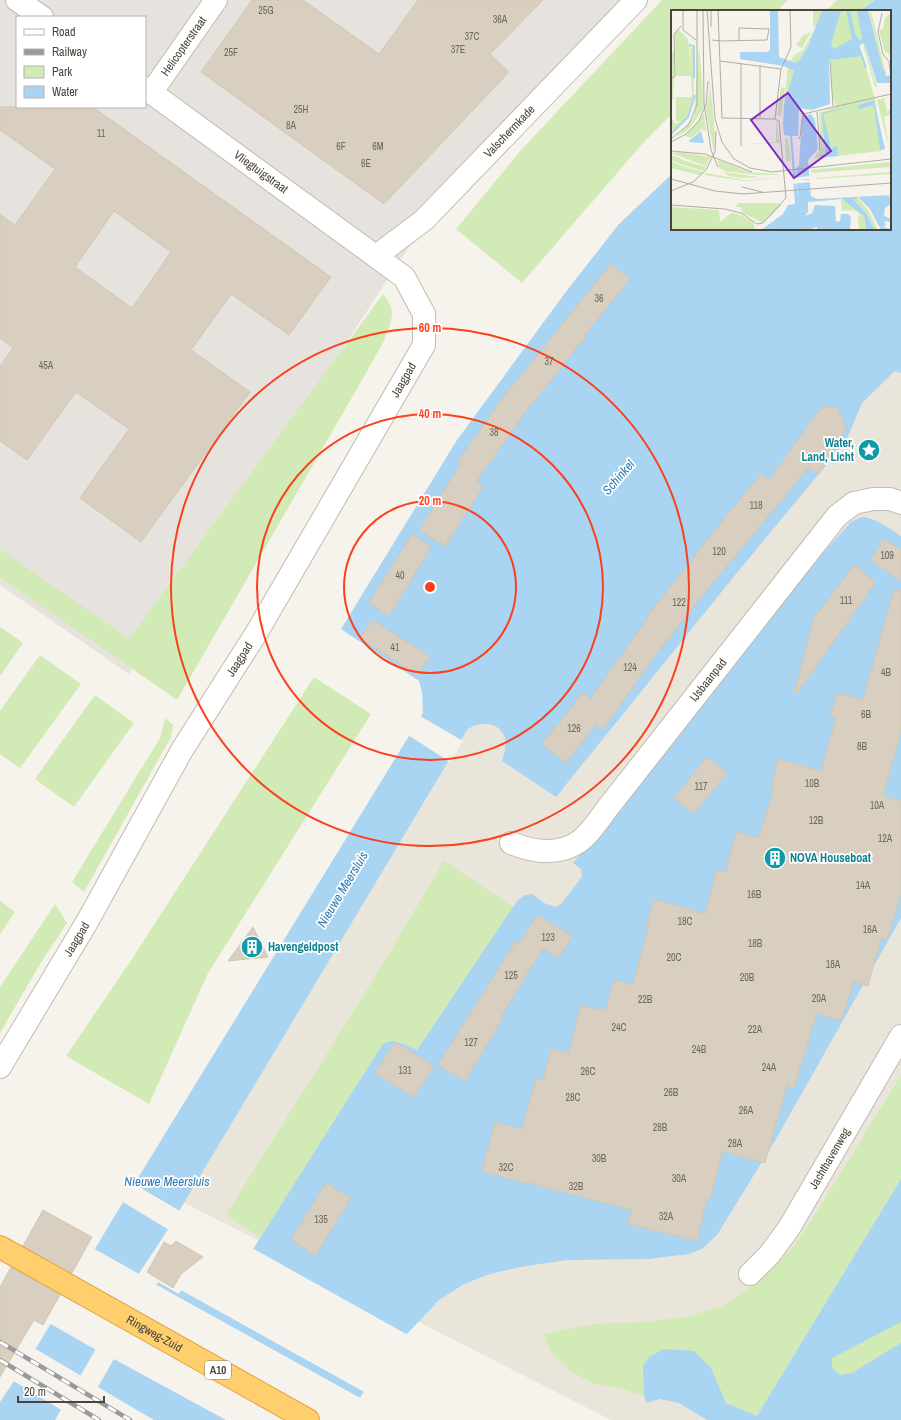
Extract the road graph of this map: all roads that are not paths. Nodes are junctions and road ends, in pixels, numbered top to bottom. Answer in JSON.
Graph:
{"nodes":[{"id":1,"x":17,"y":0,"type":"edge"},
{"id":2,"x":216,"y":0,"type":"edge"},
{"id":3,"x":636,"y":0,"type":"edge"},
{"id":4,"x":41,"y":16,"type":"edge"},
{"id":5,"x":148,"y":91,"type":"edge"},
{"id":6,"x":376,"y":256,"type":"junction"},
{"id":7,"x":901,"y":503,"type":"edge"},
{"id":8,"x":511,"y":843,"type":"dead end"},
{"id":9,"x":901,"y":1036,"type":"edge"},
{"id":10,"x":0,"y":1066,"type":"edge"},
{"id":11,"x":0,"y":1247,"type":"edge"},
{"id":12,"x":750,"y":1274,"type":"dead end"},
{"id":13,"x":308,"y":1420,"type":"edge"}],
"edges":[{"from":1,"to":4,"type":"street"},
{"from":2,"to":5,"type":"street","name":"Helicopterstraat"},
{"from":3,"to":6,"type":"street","name":"Valschermkade"},
{"from":5,"to":6,"type":"street","name":"Vliegtuigstraat"},
{"from":6,"to":10,"type":"street","name":"Jaagpad"},
{"from":7,"to":8,"type":"street","name":"IJsbaanpad"},
{"from":9,"to":12,"type":"street","name":"Jachthavenweg"},
{"from":11,"to":13,"type":"highway","name":"Ringweg-Zuid","number":"A10"}]}
